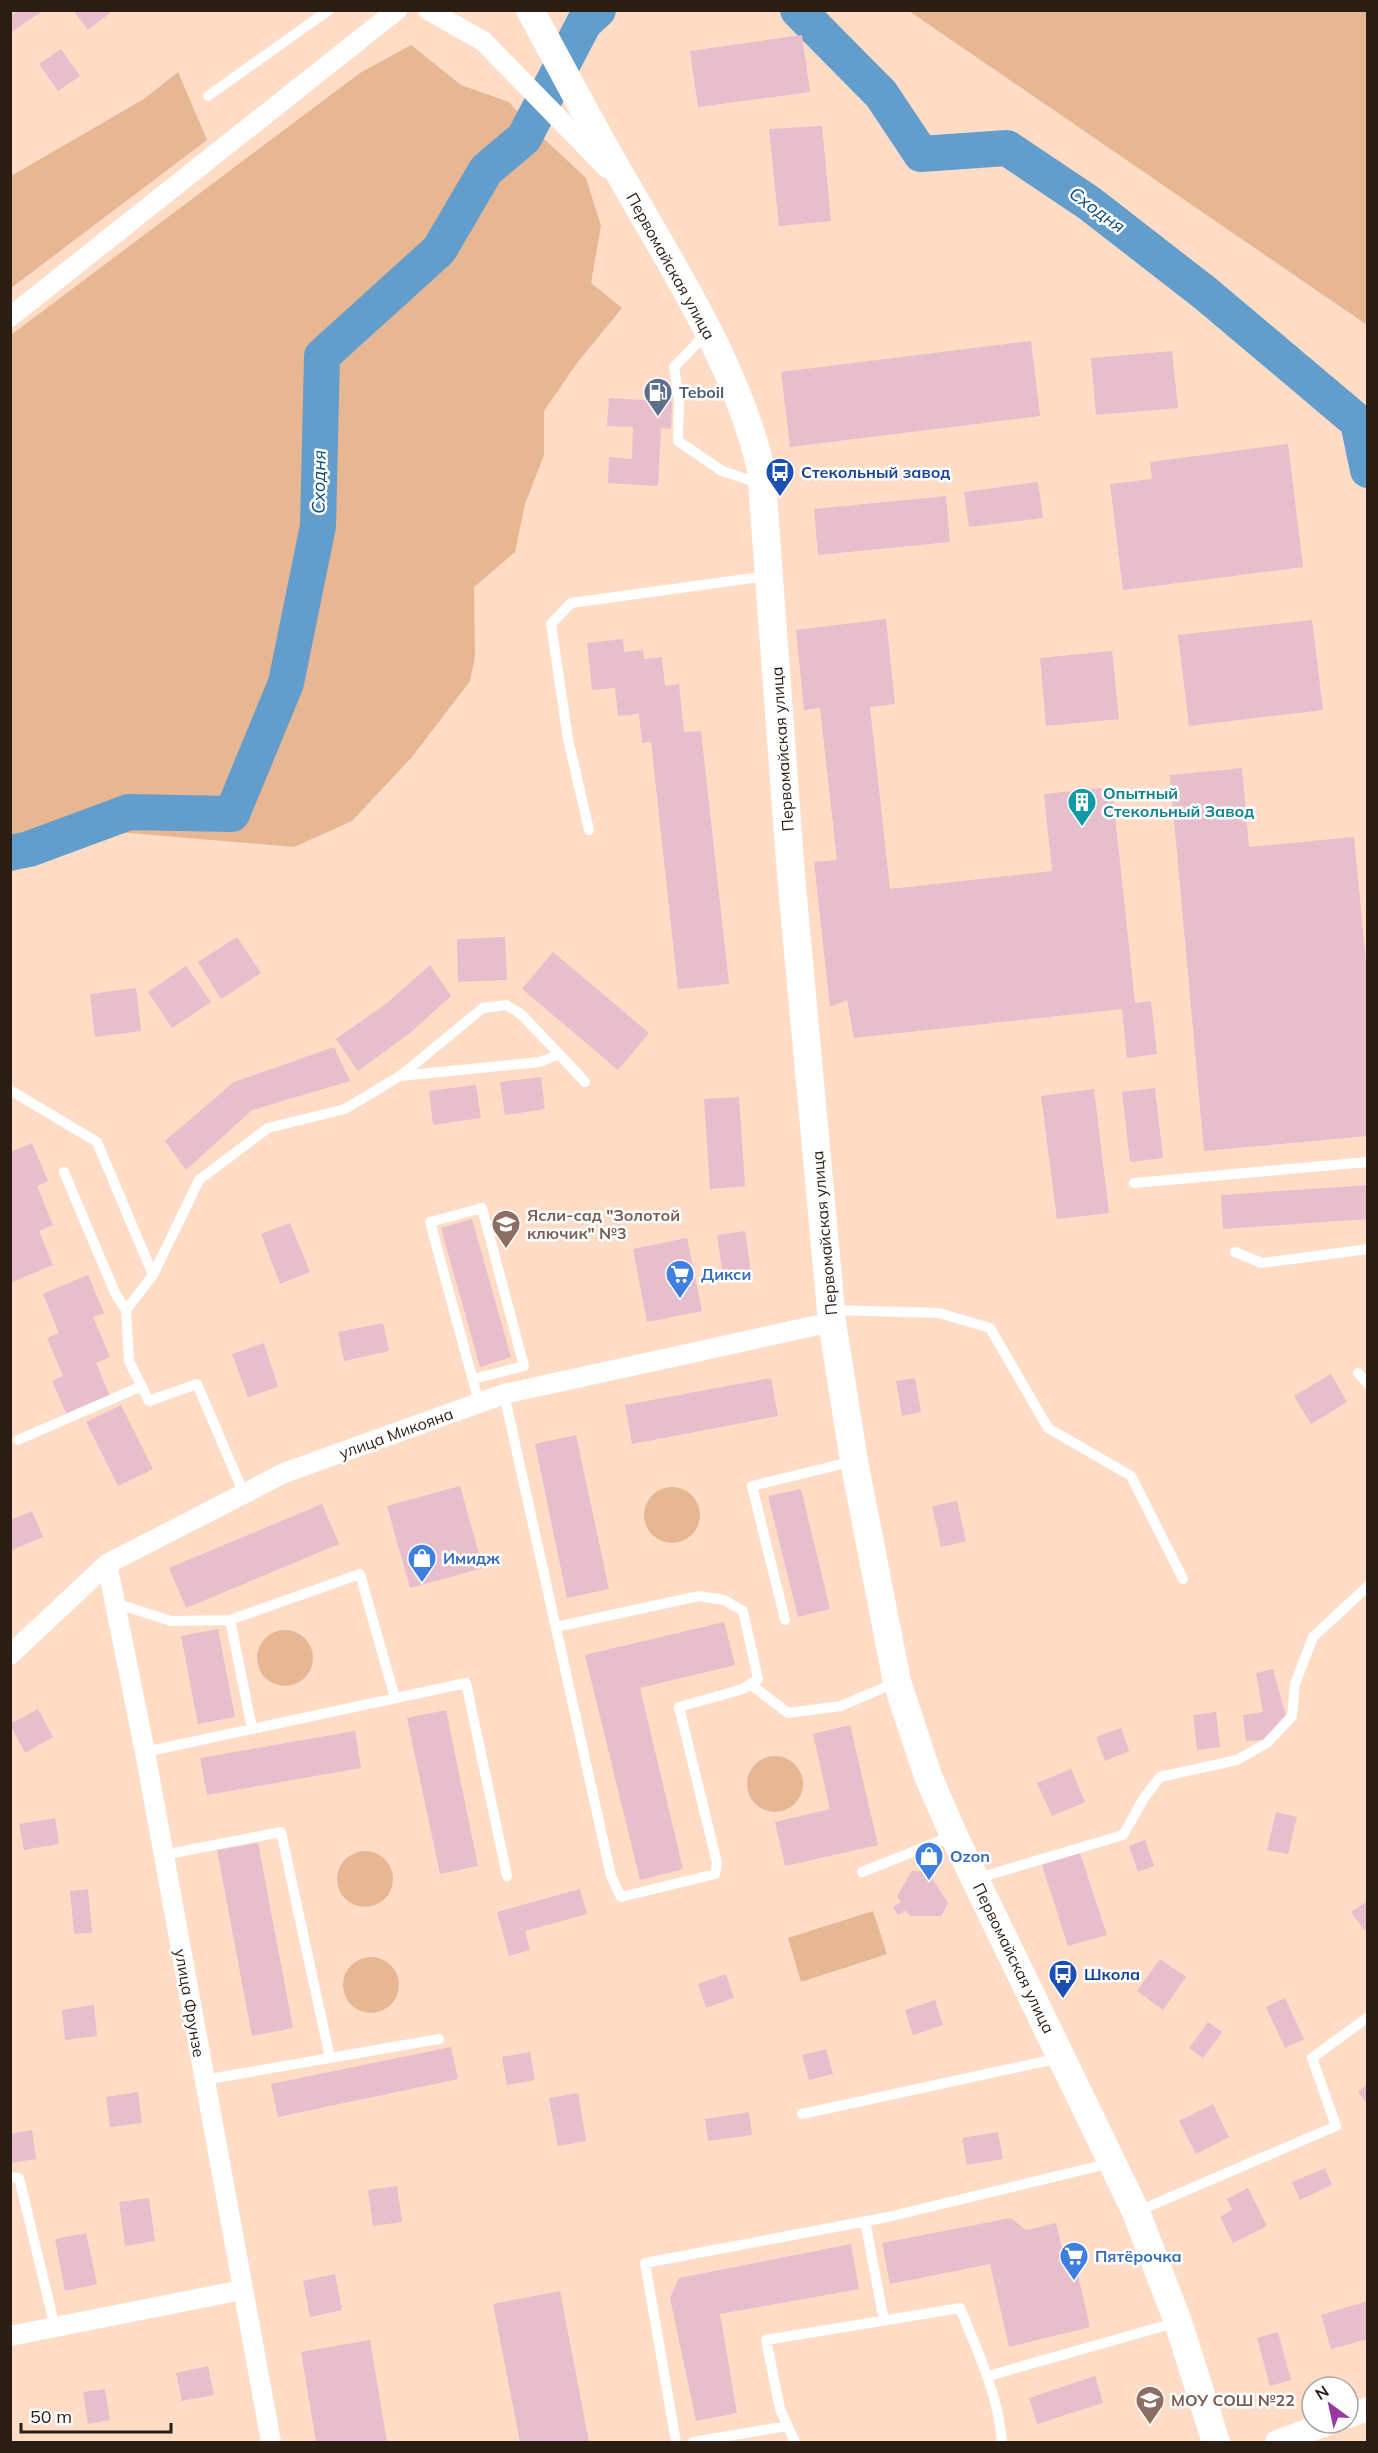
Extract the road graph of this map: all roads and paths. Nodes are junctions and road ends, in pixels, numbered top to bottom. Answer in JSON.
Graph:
{"nodes":[{"id":1,"x":329,"y":10,"type":"edge"},
{"id":2,"x":397,"y":10,"type":"edge"},
{"id":3,"x":428,"y":10,"type":"edge"},
{"id":4,"x":530,"y":10,"type":"edge"},
{"id":5,"x":208,"y":96,"type":"dead end"},
{"id":6,"x":577,"y":122,"type":"junction"},
{"id":7,"x":10,"y":317,"type":"edge"},
{"id":8,"x":708,"y":332,"type":"junction"},
{"id":9,"x":762,"y":485,"type":"junction"},
{"id":10,"x":770,"y":576,"type":"junction"},
{"id":11,"x":590,"y":831,"type":"dead end"},
{"id":12,"x":559,"y":1054,"type":"junction"},
{"id":13,"x":400,"y":1076,"type":"junction"},
{"id":14,"x":585,"y":1082,"type":"dead end"},
{"id":15,"x":10,"y":1089,"type":"edge"},
{"id":16,"x":1368,"y":1162,"type":"edge"},
{"id":17,"x":64,"y":1172,"type":"dead end"},
{"id":18,"x":1134,"y":1183,"type":"dead end"},
{"id":19,"x":1368,"y":1249,"type":"edge"},
{"id":20,"x":1235,"y":1252,"type":"dead end"},
{"id":21,"x":153,"y":1275,"type":"junction"},
{"id":22,"x":126,"y":1310,"type":"junction"},
{"id":23,"x":831,"y":1316,"type":"junction"},
{"id":24,"x":1358,"y":1373,"type":"dead end"},
{"id":25,"x":474,"y":1379,"type":"junction"},
{"id":26,"x":1368,"y":1384,"type":"edge"},
{"id":27,"x":142,"y":1386,"type":"junction"},
{"id":28,"x":504,"y":1394,"type":"junction"},
{"id":29,"x":479,"y":1403,"type":"junction"},
{"id":30,"x":18,"y":1440,"type":"dead end"},
{"id":31,"x":854,"y":1461,"type":"junction"},
{"id":32,"x":244,"y":1494,"type":"junction"},
{"id":33,"x":107,"y":1564,"type":"junction"},
{"id":34,"x":1183,"y":1579,"type":"dead end"},
{"id":35,"x":1368,"y":1586,"type":"edge"},
{"id":36,"x":115,"y":1603,"type":"junction"},
{"id":37,"x":230,"y":1620,"type":"junction"},
{"id":38,"x":785,"y":1620,"type":"dead end"},
{"id":39,"x":556,"y":1627,"type":"junction"},
{"id":40,"x":10,"y":1655,"type":"edge"},
{"id":41,"x":897,"y":1682,"type":"junction"},
{"id":42,"x":750,"y":1684,"type":"junction"},
{"id":43,"x":395,"y":1698,"type":"junction"},
{"id":44,"x":252,"y":1728,"type":"junction"},
{"id":45,"x":145,"y":1752,"type":"junction"},
{"id":46,"x":954,"y":1836,"type":"junction"},
{"id":47,"x":163,"y":1856,"type":"junction"},
{"id":48,"x":862,"y":1872,"type":"dead end"},
{"id":49,"x":507,"y":1876,"type":"dead end"},
{"id":50,"x":974,"y":1879,"type":"junction"},
{"id":51,"x":1368,"y":2017,"type":"edge"},
{"id":52,"x":439,"y":2039,"type":"dead end"},
{"id":53,"x":330,"y":2058,"type":"junction"},
{"id":54,"x":1063,"y":2058,"type":"junction"},
{"id":55,"x":204,"y":2080,"type":"junction"},
{"id":56,"x":802,"y":2114,"type":"dead end"},
{"id":57,"x":1114,"y":2162,"type":"junction"},
{"id":58,"x":10,"y":2178,"type":"edge"},
{"id":59,"x":1136,"y":2212,"type":"junction"},
{"id":60,"x":865,"y":2221,"type":"junction"},
{"id":61,"x":243,"y":2290,"type":"junction"},
{"id":62,"x":884,"y":2321,"type":"junction"},
{"id":63,"x":1178,"y":2322,"type":"junction"},
{"id":64,"x":55,"y":2327,"type":"junction"},
{"id":65,"x":10,"y":2336,"type":"edge"},
{"id":66,"x":988,"y":2376,"type":"junction"},
{"id":67,"x":787,"y":2426,"type":"junction"},
{"id":68,"x":1300,"y":2434,"type":"edge"},
{"id":69,"x":272,"y":2442,"type":"edge"},
{"id":70,"x":676,"y":2442,"type":"edge"},
{"id":71,"x":693,"y":2442,"type":"edge"},
{"id":72,"x":795,"y":2442,"type":"edge"},
{"id":73,"x":1002,"y":2442,"type":"edge"},
{"id":74,"x":1216,"y":2442,"type":"edge"},
{"id":75,"x":1277,"y":2442,"type":"edge"}],
"edges":[{"from":1,"to":5,"type":"lane"},
{"from":2,"to":7,"type":"street"},
{"from":3,"to":6,"type":"street"},
{"from":4,"to":6,"type":"main road","name":"Первомайская улица"},
{"from":6,"to":8,"type":"main road","name":"Первомайская улица"},
{"from":8,"to":9,"type":"main road","name":"Первомайская улица"},
{"from":8,"to":9,"type":"lane"},
{"from":9,"to":10,"type":"main road","name":"Первомайская улица"},
{"from":10,"to":11,"type":"lane"},
{"from":10,"to":23,"type":"main road","name":"Первомайская улица"},
{"from":12,"to":13,"type":"lane"},
{"from":12,"to":13,"type":"lane"},
{"from":12,"to":14,"type":"lane"},
{"from":13,"to":21,"type":"lane"},
{"from":15,"to":21,"type":"lane"},
{"from":16,"to":18,"type":"lane"},
{"from":17,"to":22,"type":"lane"},
{"from":19,"to":20,"type":"lane"},
{"from":21,"to":22,"type":"lane"},
{"from":22,"to":27,"type":"lane"},
{"from":23,"to":28,"type":"street","name":"улица Микояна"},
{"from":23,"to":31,"type":"main road","name":"Первомайская улица"},
{"from":23,"to":34,"type":"lane"},
{"from":24,"to":26,"type":"lane"},
{"from":25,"to":25,"type":"lane"},
{"from":25,"to":29,"type":"lane"},
{"from":27,"to":30,"type":"lane"},
{"from":27,"to":32,"type":"lane"},
{"from":28,"to":29,"type":"street","name":"улица Микояна"},
{"from":28,"to":39,"type":"lane"},
{"from":29,"to":32,"type":"street","name":"улица Микояна"},
{"from":31,"to":38,"type":"lane"},
{"from":31,"to":41,"type":"main road","name":"Первомайская улица"},
{"from":32,"to":33,"type":"street","name":"улица Микояна"},
{"from":33,"to":36,"type":"street","name":"улица Фрунзе"},
{"from":33,"to":40,"type":"street","name":"улица Микояна"},
{"from":35,"to":50,"type":"lane"},
{"from":36,"to":37,"type":"lane"},
{"from":36,"to":45,"type":"street","name":"улица Фрунзе"},
{"from":37,"to":43,"type":"lane"},
{"from":37,"to":44,"type":"lane"},
{"from":39,"to":42,"type":"lane"},
{"from":39,"to":42,"type":"lane"},
{"from":41,"to":42,"type":"lane"},
{"from":41,"to":46,"type":"main road","name":"Первомайская улица"},
{"from":43,"to":44,"type":"lane"},
{"from":43,"to":49,"type":"lane"},
{"from":44,"to":45,"type":"lane"},
{"from":45,"to":47,"type":"street","name":"улица Фрунзе"},
{"from":46,"to":48,"type":"lane"},
{"from":46,"to":50,"type":"main road","name":"Первомайская улица"},
{"from":47,"to":53,"type":"lane"},
{"from":47,"to":55,"type":"street","name":"улица Фрунзе"},
{"from":50,"to":54,"type":"main road","name":"Первомайская улица"},
{"from":51,"to":59,"type":"lane"},
{"from":52,"to":53,"type":"lane"},
{"from":53,"to":55,"type":"lane"},
{"from":54,"to":56,"type":"lane"},
{"from":54,"to":57,"type":"main road","name":"Первомайская улица"},
{"from":55,"to":61,"type":"street","name":"улица Фрунзе"},
{"from":57,"to":59,"type":"main road","name":"Первомайская улица"},
{"from":57,"to":60,"type":"lane"},
{"from":58,"to":64,"type":"lane"},
{"from":59,"to":63,"type":"main road","name":"Первомайская улица"},
{"from":60,"to":62,"type":"lane"},
{"from":60,"to":70,"type":"lane"},
{"from":61,"to":64,"type":"street"},
{"from":61,"to":69,"type":"street","name":"улица Фрунзе"},
{"from":62,"to":66,"type":"lane"},
{"from":62,"to":67,"type":"lane"},
{"from":63,"to":66,"type":"lane"},
{"from":63,"to":74,"type":"main road","name":"Первомайская улица"},
{"from":64,"to":65,"type":"street"},
{"from":66,"to":73,"type":"lane"},
{"from":67,"to":71,"type":"lane"},
{"from":67,"to":72,"type":"lane"},
{"from":68,"to":75,"type":"street"}]}
